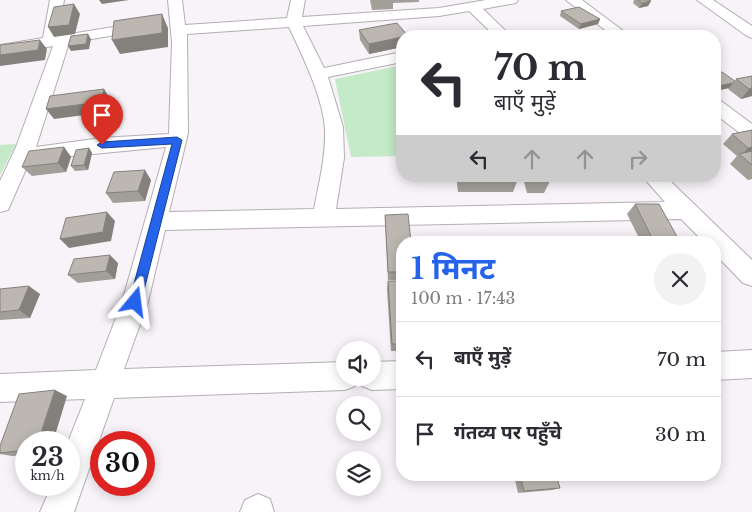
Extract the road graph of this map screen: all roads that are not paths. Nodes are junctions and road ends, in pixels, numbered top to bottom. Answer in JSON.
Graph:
{"nodes":[{"id":1,"x":56,"y":0,"type":"edge"},
{"id":2,"x":298,"y":0,"type":"edge"},
{"id":3,"x":511,"y":0,"type":"edge"},
{"id":4,"x":574,"y":0,"type":"edge"},
{"id":5,"x":704,"y":0,"type":"edge"},
{"id":6,"x":474,"y":7,"type":"junction"},
{"id":7,"x":177,"y":17,"type":"edge"},
{"id":8,"x":294,"y":22,"type":"junction"},
{"id":9,"x":496,"y":30,"type":"edge"},
{"id":10,"x":614,"y":30,"type":"edge"},
{"id":11,"x":752,"y":33,"type":"edge"},
{"id":12,"x":56,"y":40,"type":"junction"},
{"id":13,"x":0,"y":50,"type":"edge"},
{"id":14,"x":396,"y":58,"type":"edge"},
{"id":15,"x":319,"y":74,"type":"junction"},
{"id":16,"x":721,"y":110,"type":"edge"},
{"id":17,"x":752,"y":133,"type":"edge"},
{"id":18,"x":177,"y":140,"type":"junction"},
{"id":19,"x":22,"y":156,"type":"junction"},
{"id":20,"x":658,"y":182,"type":"edge"},
{"id":21,"x":0,"y":204,"type":"edge"},
{"id":22,"x":687,"y":210,"type":"junction"},
{"id":23,"x":323,"y":218,"type":"junction"},
{"id":24,"x":158,"y":221,"type":"junction"},
{"id":25,"x":713,"y":236,"type":"edge"},
{"id":26,"x":721,"y":245,"type":"edge"},
{"id":27,"x":752,"y":276,"type":"edge"},
{"id":28,"x":752,"y":364,"type":"edge"},
{"id":29,"x":721,"y":366,"type":"edge"},
{"id":30,"x":396,"y":375,"type":"edge"},
{"id":31,"x":336,"y":376,"type":"edge"},
{"id":32,"x":381,"y":376,"type":"edge"},
{"id":33,"x":105,"y":383,"type":"junction"},
{"id":34,"x":0,"y":388,"type":"edge"},
{"id":35,"x":80,"y":451,"type":"edge"},
{"id":36,"x":63,"y":496,"type":"edge"},
{"id":37,"x":57,"y":512,"type":"edge"}],
"edges":[{"from":1,"to":12,"type":"street"},
{"from":2,"to":8,"type":"street"},
{"from":3,"to":6,"type":"street"},
{"from":4,"to":10,"type":"street"},
{"from":5,"to":11,"type":"street"},
{"from":6,"to":8,"type":"street"},
{"from":6,"to":9,"type":"street"},
{"from":7,"to":8,"type":"street"},
{"from":7,"to":12,"type":"street"},
{"from":7,"to":18,"type":"street"},
{"from":8,"to":15,"type":"street"},
{"from":12,"to":13,"type":"street"},
{"from":12,"to":19,"type":"street"},
{"from":14,"to":15,"type":"street"},
{"from":15,"to":23,"type":"street"},
{"from":16,"to":17,"type":"street"},
{"from":18,"to":19,"type":"street"},
{"from":18,"to":24,"type":"street"},
{"from":19,"to":21,"type":"street"},
{"from":20,"to":22,"type":"street"},
{"from":22,"to":23,"type":"street"},
{"from":22,"to":25,"type":"street"},
{"from":23,"to":24,"type":"street"},
{"from":24,"to":33,"type":"street"},
{"from":26,"to":27,"type":"street"},
{"from":28,"to":29,"type":"street"},
{"from":30,"to":32,"type":"street"},
{"from":31,"to":33,"type":"street"},
{"from":33,"to":34,"type":"street"},
{"from":33,"to":35,"type":"street"},
{"from":36,"to":37,"type":"street"}]}
